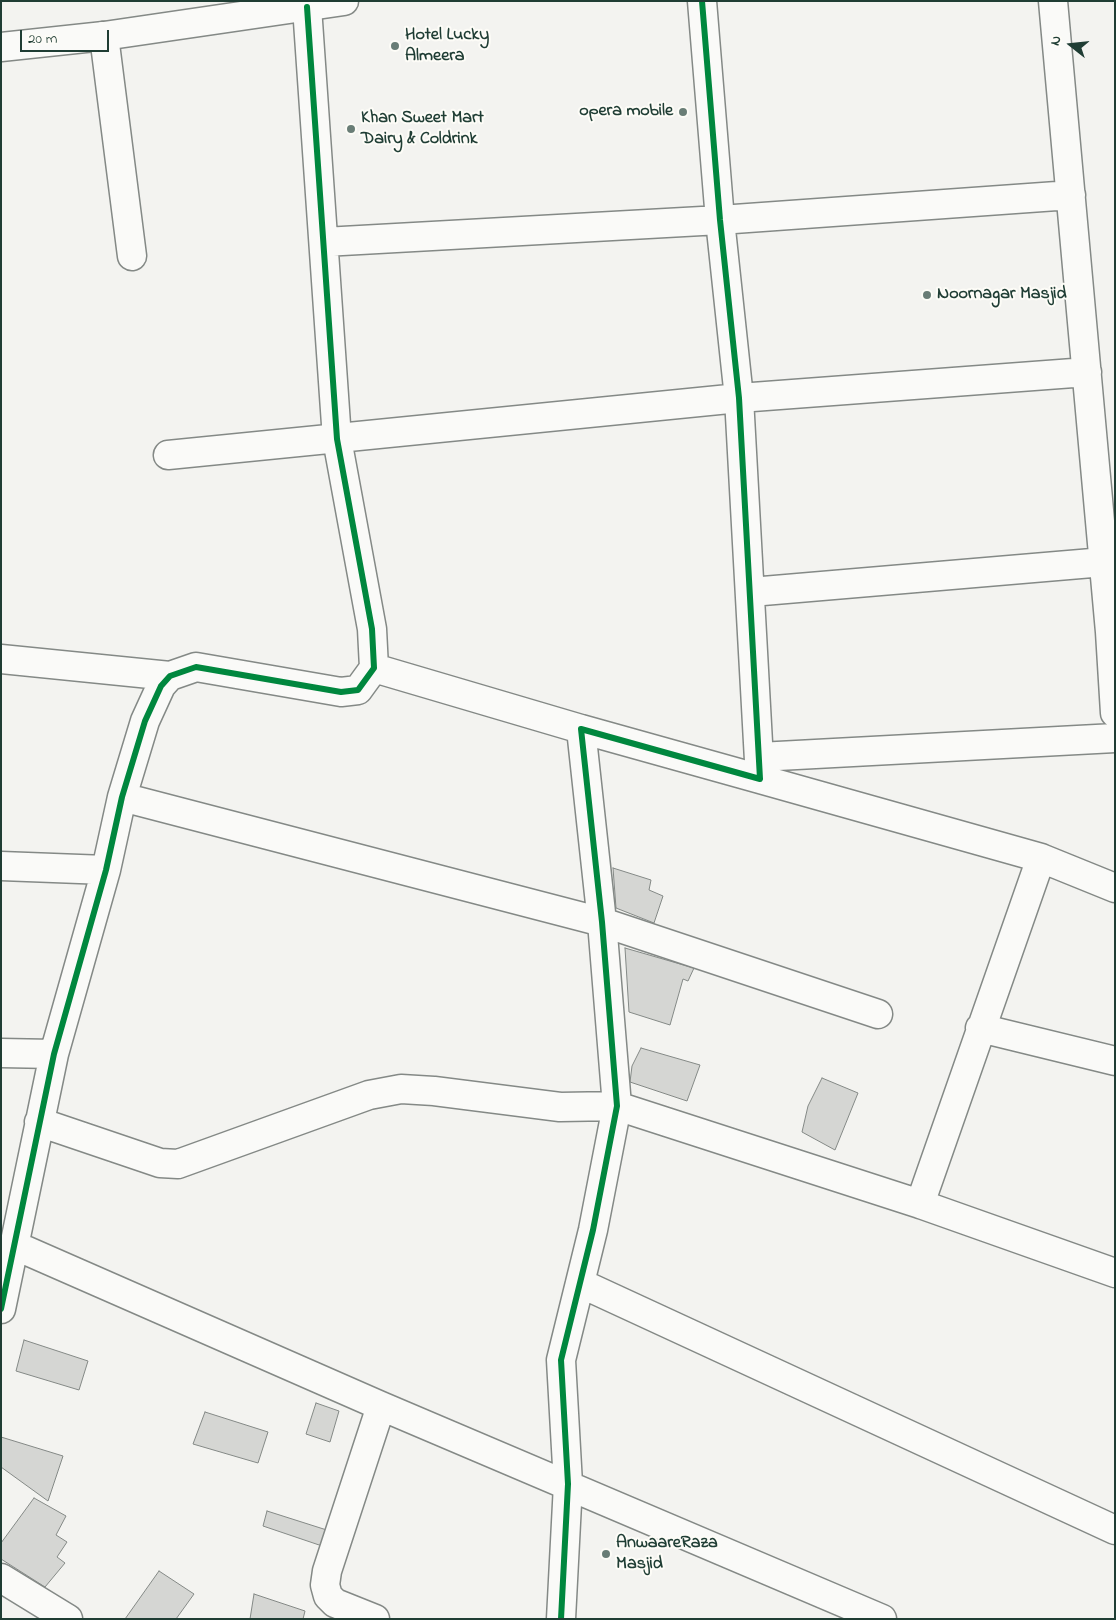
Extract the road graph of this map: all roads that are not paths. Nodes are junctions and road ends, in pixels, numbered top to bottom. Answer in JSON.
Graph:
{"nodes":[{"id":1,"x":344,"y":1,"type":"edge"},
{"id":2,"x":702,"y":1,"type":"edge"},
{"id":3,"x":1053,"y":1,"type":"edge"},
{"id":4,"x":278,"y":6,"type":"edge"},
{"id":5,"x":307,"y":7,"type":"junction"},
{"id":6,"x":104,"y":36,"type":"junction"},
{"id":7,"x":1,"y":47,"type":"edge"},
{"id":8,"x":1071,"y":195,"type":"junction"},
{"id":9,"x":720,"y":220,"type":"junction"},
{"id":10,"x":324,"y":242,"type":"junction"},
{"id":11,"x":132,"y":256,"type":"dead end"},
{"id":12,"x":1088,"y":372,"type":"junction"},
{"id":13,"x":739,"y":398,"type":"junction"},
{"id":14,"x":337,"y":439,"type":"junction"},
{"id":15,"x":168,"y":455,"type":"dead end"},
{"id":16,"x":1104,"y":562,"type":"junction"},
{"id":17,"x":751,"y":592,"type":"junction"},
{"id":18,"x":1113,"y":633,"type":"edge"},
{"id":19,"x":1,"y":659,"type":"edge"},
{"id":20,"x":374,"y":668,"type":"junction"},
{"id":21,"x":170,"y":676,"type":"junction"},
{"id":22,"x":1115,"y":713,"type":"edge"},
{"id":23,"x":581,"y":728,"type":"junction"},
{"id":24,"x":1115,"y":738,"type":"edge"},
{"id":25,"x":760,"y":768,"type":"junction"},
{"id":26,"x":122,"y":797,"type":"junction"},
{"id":27,"x":1040,"y":858,"type":"junction"},
{"id":28,"x":1,"y":866,"type":"edge"},
{"id":29,"x":106,"y":870,"type":"junction"},
{"id":30,"x":1115,"y":888,"type":"edge"},
{"id":31,"x":602,"y":922,"type":"junction"},
{"id":32,"x":878,"y":1014,"type":"dead end"},
{"id":33,"x":980,"y":1028,"type":"junction"},
{"id":34,"x":1,"y":1053,"type":"edge"},
{"id":35,"x":54,"y":1054,"type":"junction"},
{"id":36,"x":1115,"y":1062,"type":"edge"},
{"id":37,"x":617,"y":1106,"type":"junction"},
{"id":38,"x":39,"y":1122,"type":"junction"},
{"id":39,"x":920,"y":1204,"type":"junction"},
{"id":40,"x":16,"y":1246,"type":"junction"},
{"id":41,"x":1115,"y":1273,"type":"edge"},
{"id":42,"x":580,"y":1283,"type":"junction"},
{"id":43,"x":1,"y":1309,"type":"edge"},
{"id":44,"x":381,"y":1406,"type":"junction"},
{"id":45,"x":568,"y":1484,"type":"junction"},
{"id":46,"x":1115,"y":1530,"type":"edge"},
{"id":47,"x":1,"y":1578,"type":"edge"},
{"id":48,"x":68,"y":1619,"type":"edge"},
{"id":49,"x":375,"y":1619,"type":"edge"},
{"id":50,"x":561,"y":1619,"type":"edge"},
{"id":51,"x":882,"y":1619,"type":"edge"}],
"edges":[{"from":1,"to":5,"type":"street"},
{"from":2,"to":9,"type":"street"},
{"from":3,"to":8,"type":"street"},
{"from":4,"to":5,"type":"street"},
{"from":4,"to":6,"type":"street"},
{"from":5,"to":10,"type":"street"},
{"from":6,"to":7,"type":"street"},
{"from":6,"to":11,"type":"street"},
{"from":8,"to":9,"type":"street"},
{"from":8,"to":12,"type":"street"},
{"from":9,"to":10,"type":"street"},
{"from":9,"to":13,"type":"street"},
{"from":10,"to":14,"type":"street"},
{"from":12,"to":13,"type":"street"},
{"from":12,"to":16,"type":"street"},
{"from":13,"to":14,"type":"street"},
{"from":13,"to":17,"type":"street"},
{"from":14,"to":15,"type":"street"},
{"from":14,"to":20,"type":"street"},
{"from":16,"to":17,"type":"street"},
{"from":16,"to":18,"type":"street"},
{"from":17,"to":25,"type":"street"},
{"from":18,"to":22,"type":"street"},
{"from":19,"to":21,"type":"street"},
{"from":20,"to":21,"type":"street"},
{"from":20,"to":23,"type":"street"},
{"from":21,"to":26,"type":"street"},
{"from":23,"to":25,"type":"street"},
{"from":23,"to":31,"type":"street"},
{"from":24,"to":25,"type":"street"},
{"from":25,"to":27,"type":"street"},
{"from":26,"to":29,"type":"street"},
{"from":26,"to":31,"type":"street"},
{"from":27,"to":30,"type":"street"},
{"from":27,"to":33,"type":"street"},
{"from":28,"to":29,"type":"street"},
{"from":29,"to":35,"type":"street"},
{"from":31,"to":32,"type":"street"},
{"from":31,"to":37,"type":"street"},
{"from":33,"to":36,"type":"street"},
{"from":33,"to":39,"type":"street"},
{"from":34,"to":35,"type":"street"},
{"from":35,"to":38,"type":"street"},
{"from":37,"to":38,"type":"street"},
{"from":37,"to":39,"type":"street"},
{"from":37,"to":42,"type":"street"},
{"from":38,"to":40,"type":"street"},
{"from":39,"to":41,"type":"street"},
{"from":40,"to":43,"type":"street"},
{"from":40,"to":44,"type":"street"},
{"from":42,"to":45,"type":"street"},
{"from":42,"to":46,"type":"street"},
{"from":44,"to":45,"type":"street"},
{"from":44,"to":49,"type":"street"},
{"from":45,"to":50,"type":"street"},
{"from":45,"to":51,"type":"street"},
{"from":47,"to":48,"type":"street"}]}
